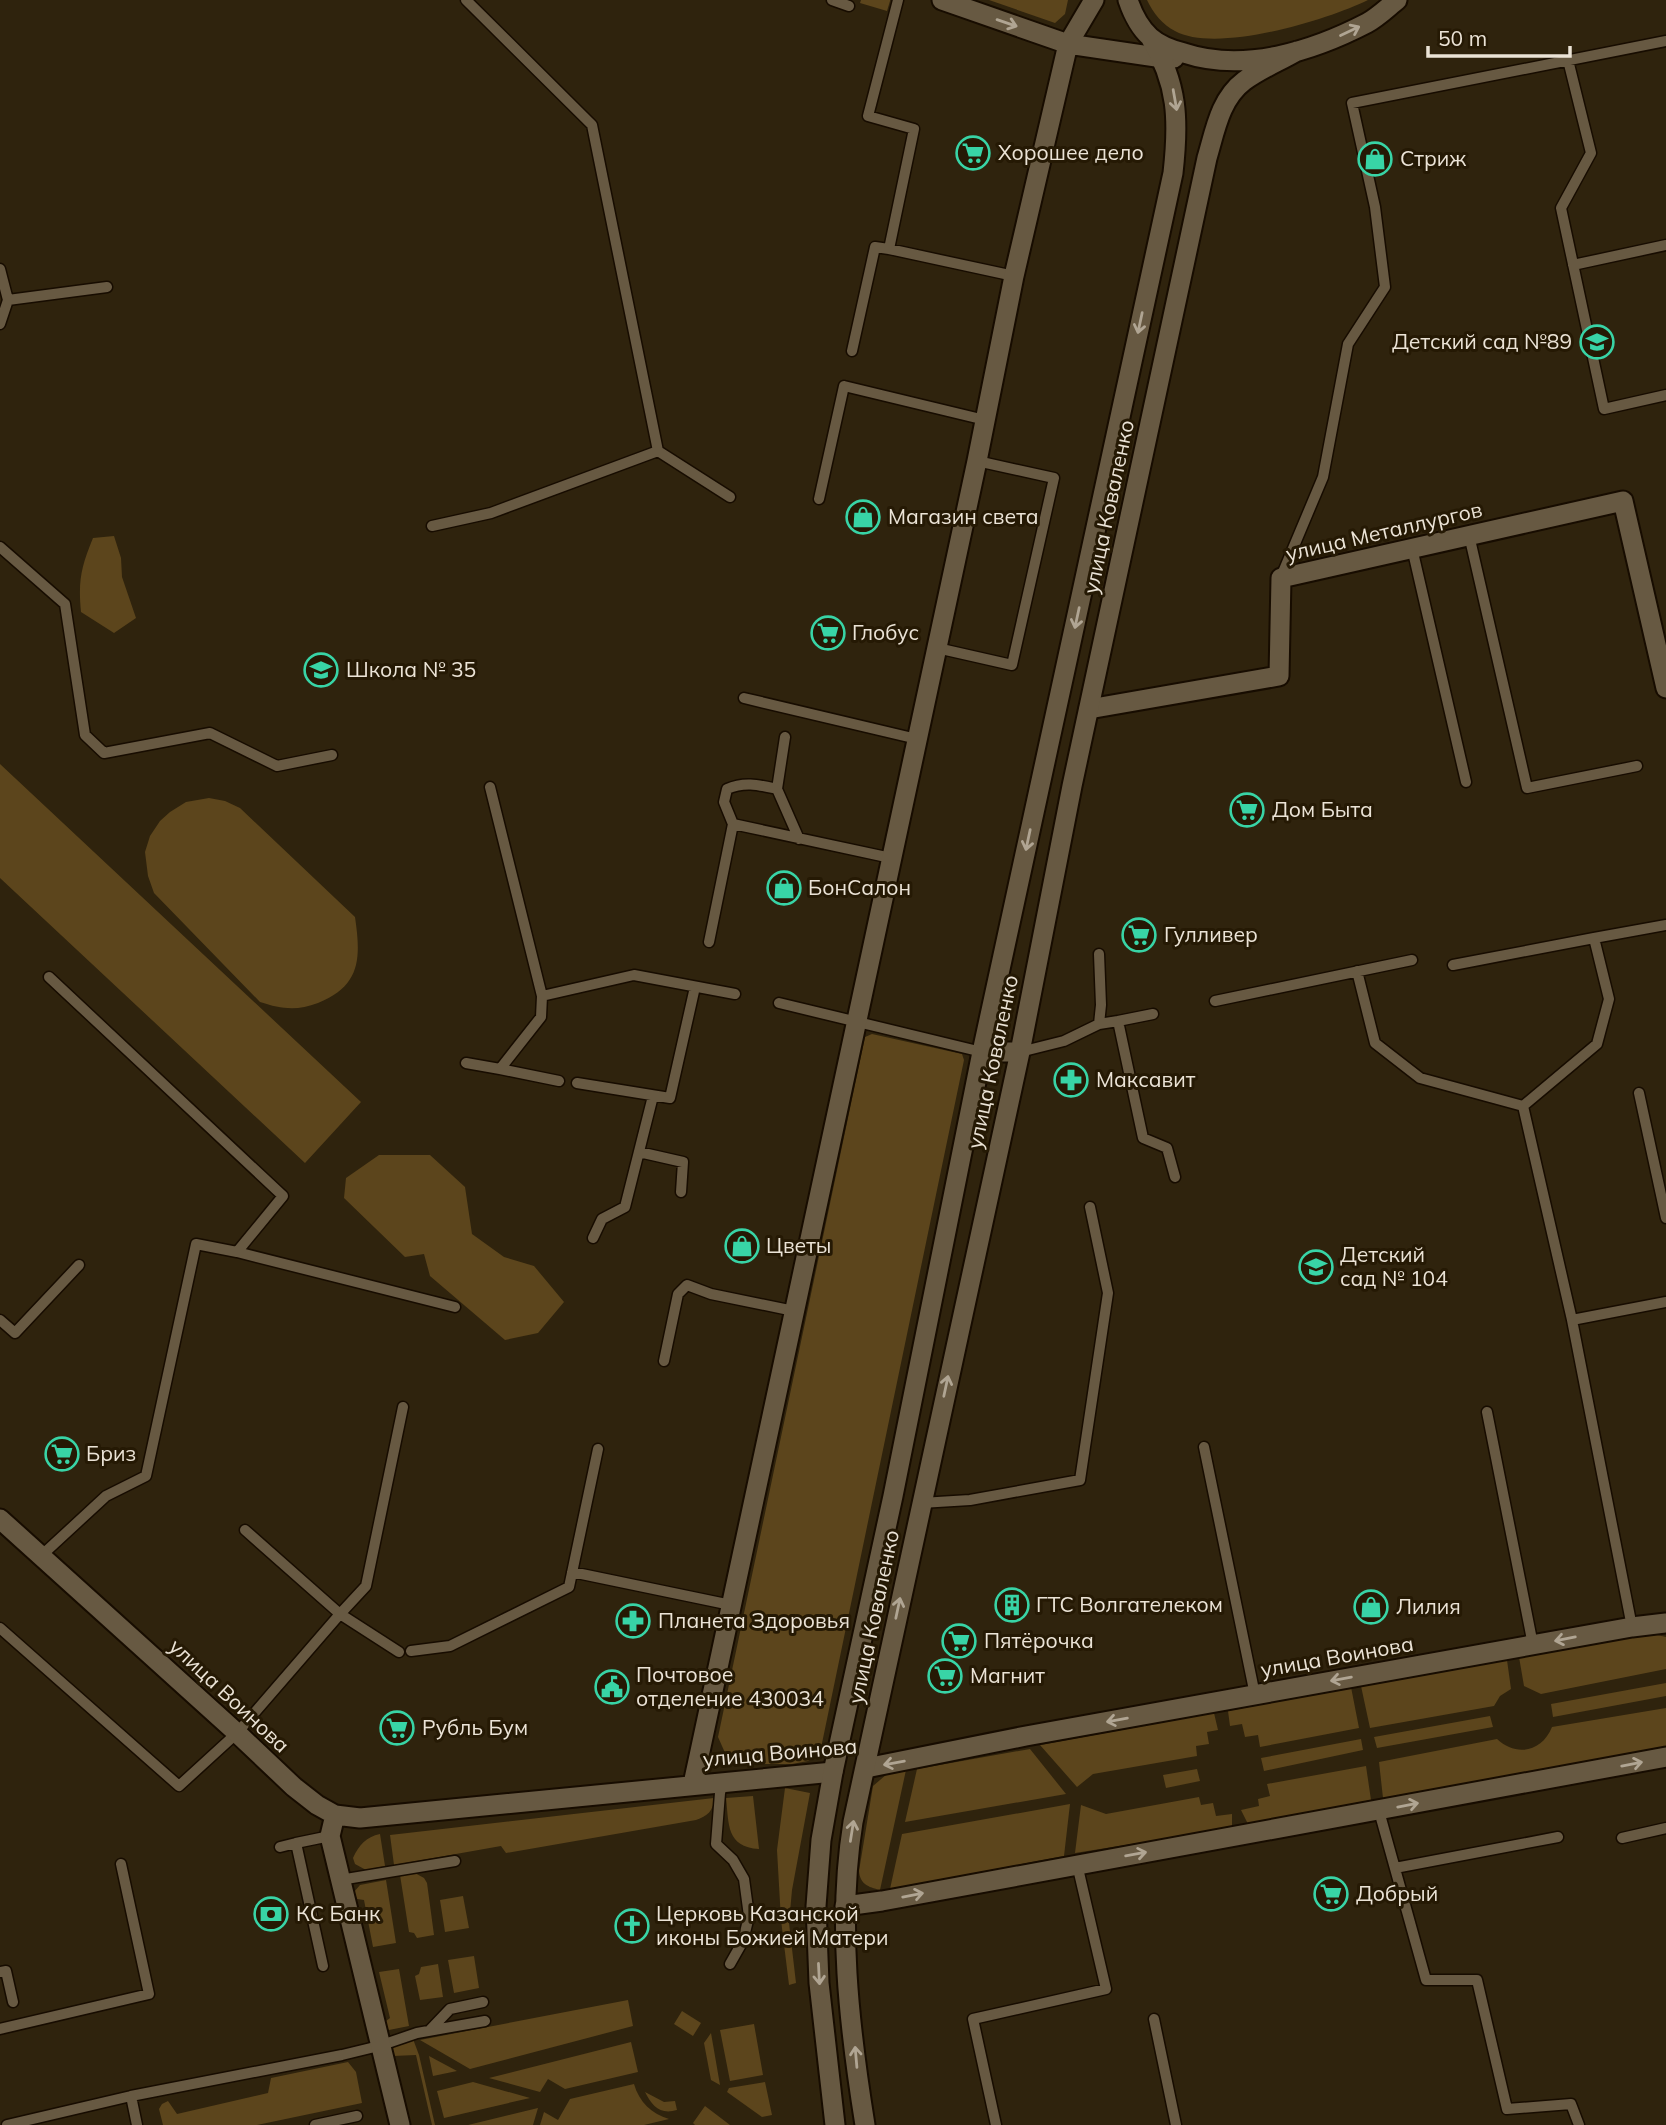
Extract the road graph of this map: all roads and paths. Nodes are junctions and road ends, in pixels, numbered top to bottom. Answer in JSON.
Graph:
{"nodes":[{"id":1,"x":466,"y":0,"type":"edge"},
{"id":2,"x":832,"y":0,"type":"edge"},
{"id":3,"x":898,"y":0,"type":"edge"},
{"id":4,"x":943,"y":0,"type":"edge"},
{"id":5,"x":1094,"y":0,"type":"edge"},
{"id":6,"x":1128,"y":0,"type":"edge"},
{"id":7,"x":1397,"y":0,"type":"edge"},
{"id":8,"x":849,"y":6,"type":"dead end"},
{"id":9,"x":1150,"y":37,"type":"junction"},
{"id":10,"x":1666,"y":41,"type":"edge"},
{"id":11,"x":1068,"y":44,"type":"junction"},
{"id":12,"x":1297,"y":51,"type":"junction"},
{"id":13,"x":1196,"y":57,"type":"junction"},
{"id":14,"x":1163,"y":58,"type":"junction"},
{"id":15,"x":1569,"y":60,"type":"junction"},
{"id":16,"x":1666,"y":245,"type":"edge"},
{"id":17,"x":889,"y":249,"type":"junction"},
{"id":18,"x":1573,"y":265,"type":"junction"},
{"id":19,"x":0,"y":269,"type":"edge"},
{"id":20,"x":1014,"y":276,"type":"junction"},
{"id":21,"x":107,"y":287,"type":"dead end"},
{"id":22,"x":8,"y":300,"type":"junction"},
{"id":23,"x":0,"y":324,"type":"edge"},
{"id":24,"x":852,"y":351,"type":"dead end"},
{"id":25,"x":1666,"y":395,"type":"edge"},
{"id":26,"x":985,"y":420,"type":"junction"},
{"id":27,"x":658,"y":451,"type":"junction"},
{"id":28,"x":977,"y":460,"type":"junction"},
{"id":29,"x":730,"y":497,"type":"dead end"},
{"id":30,"x":818,"y":499,"type":"dead end"},
{"id":31,"x":432,"y":526,"type":"dead end"},
{"id":32,"x":1469,"y":536,"type":"junction"},
{"id":33,"x":0,"y":547,"type":"edge"},
{"id":34,"x":1412,"y":548,"type":"junction"},
{"id":35,"x":1281,"y":578,"type":"junction"},
{"id":36,"x":937,"y":648,"type":"junction"},
{"id":37,"x":1666,"y":688,"type":"edge"},
{"id":38,"x":744,"y":698,"type":"dead end"},
{"id":39,"x":1058,"y":703,"type":"junction"},
{"id":40,"x":1088,"y":709,"type":"junction"},
{"id":41,"x":785,"y":737,"type":"dead end"},
{"id":42,"x":917,"y":739,"type":"junction"},
{"id":43,"x":332,"y":755,"type":"dead end"},
{"id":44,"x":1637,"y":766,"type":"dead end"},
{"id":45,"x":1466,"y":782,"type":"dead end"},
{"id":46,"x":490,"y":787,"type":"dead end"},
{"id":47,"x":777,"y":789,"type":"junction"},
{"id":48,"x":733,"y":824,"type":"junction"},
{"id":49,"x":799,"y":839,"type":"junction"},
{"id":50,"x":891,"y":858,"type":"junction"},
{"id":51,"x":1666,"y":925,"type":"edge"},
{"id":52,"x":1594,"y":938,"type":"junction"},
{"id":53,"x":709,"y":942,"type":"dead end"},
{"id":54,"x":1099,"y":954,"type":"dead end"},
{"id":55,"x":1412,"y":960,"type":"dead end"},
{"id":56,"x":1453,"y":965,"type":"dead end"},
{"id":57,"x":1357,"y":971,"type":"junction"},
{"id":58,"x":49,"y":977,"type":"dead end"},
{"id":59,"x":695,"y":987,"type":"junction"},
{"id":60,"x":735,"y":994,"type":"dead end"},
{"id":61,"x":542,"y":996,"type":"junction"},
{"id":62,"x":1215,"y":1001,"type":"dead end"},
{"id":63,"x":779,"y":1003,"type":"dead end"},
{"id":64,"x":1153,"y":1014,"type":"dead end"},
{"id":65,"x":1118,"y":1021,"type":"junction"},
{"id":66,"x":855,"y":1022,"type":"junction"},
{"id":67,"x":1099,"y":1024,"type":"junction"},
{"id":68,"x":982,"y":1052,"type":"junction"},
{"id":69,"x":1020,"y":1052,"type":"junction"},
{"id":70,"x":466,"y":1063,"type":"dead end"},
{"id":71,"x":500,"y":1069,"type":"junction"},
{"id":72,"x":559,"y":1081,"type":"dead end"},
{"id":73,"x":577,"y":1083,"type":"dead end"},
{"id":74,"x":1639,"y":1093,"type":"dead end"},
{"id":75,"x":653,"y":1096,"type":"junction"},
{"id":76,"x":1522,"y":1106,"type":"junction"},
{"id":77,"x":639,"y":1152,"type":"junction"},
{"id":78,"x":1175,"y":1177,"type":"dead end"},
{"id":79,"x":681,"y":1192,"type":"dead end"},
{"id":80,"x":1090,"y":1207,"type":"dead end"},
{"id":81,"x":1666,"y":1217,"type":"edge"},
{"id":82,"x":593,"y":1238,"type":"dead end"},
{"id":83,"x":237,"y":1252,"type":"junction"},
{"id":84,"x":79,"y":1265,"type":"dead end"},
{"id":85,"x":1666,"y":1301,"type":"edge"},
{"id":86,"x":454,"y":1307,"type":"dead end"},
{"id":87,"x":794,"y":1311,"type":"junction"},
{"id":88,"x":0,"y":1320,"type":"edge"},
{"id":89,"x":1572,"y":1320,"type":"junction"},
{"id":90,"x":664,"y":1361,"type":"dead end"},
{"id":91,"x":403,"y":1407,"type":"dead end"},
{"id":92,"x":1487,"y":1412,"type":"dead end"},
{"id":93,"x":1204,"y":1447,"type":"dead end"},
{"id":94,"x":598,"y":1448,"type":"dead end"},
{"id":95,"x":893,"y":1496,"type":"junction"},
{"id":96,"x":920,"y":1503,"type":"junction"},
{"id":97,"x":0,"y":1519,"type":"edge"},
{"id":98,"x":245,"y":1530,"type":"dead end"},
{"id":99,"x":41,"y":1556,"type":"junction"},
{"id":100,"x":572,"y":1572,"type":"junction"},
{"id":101,"x":731,"y":1605,"type":"junction"},
{"id":102,"x":340,"y":1614,"type":"junction"},
{"id":103,"x":1666,"y":1623,"type":"edge"},
{"id":104,"x":1632,"y":1627,"type":"junction"},
{"id":105,"x":0,"y":1628,"type":"edge"},
{"id":106,"x":1533,"y":1645,"type":"junction"},
{"id":107,"x":411,"y":1651,"type":"dead end"},
{"id":108,"x":399,"y":1652,"type":"dead end"},
{"id":109,"x":1255,"y":1695,"type":"junction"},
{"id":110,"x":237,"y":1733,"type":"junction"},
{"id":111,"x":1666,"y":1758,"type":"edge"},
{"id":112,"x":866,"y":1768,"type":"junction"},
{"id":113,"x":833,"y":1772,"type":"junction"},
{"id":114,"x":723,"y":1781,"type":"junction"},
{"id":115,"x":693,"y":1784,"type":"junction"},
{"id":116,"x":1379,"y":1811,"type":"junction"},
{"id":117,"x":335,"y":1815,"type":"junction"},
{"id":118,"x":1666,"y":1828,"type":"edge"},
{"id":119,"x":330,"y":1836,"type":"junction"},
{"id":120,"x":1558,"y":1837,"type":"dead end"},
{"id":121,"x":1622,"y":1838,"type":"dead end"},
{"id":122,"x":296,"y":1843,"type":"junction"},
{"id":123,"x":280,"y":1847,"type":"dead end"},
{"id":124,"x":455,"y":1861,"type":"dead end"},
{"id":125,"x":121,"y":1864,"type":"dead end"},
{"id":126,"x":1077,"y":1864,"type":"junction"},
{"id":127,"x":1395,"y":1868,"type":"junction"},
{"id":128,"x":340,"y":1880,"type":"junction"},
{"id":129,"x":816,"y":1906,"type":"junction"},
{"id":130,"x":845,"y":1906,"type":"junction"},
{"id":131,"x":730,"y":1964,"type":"dead end"},
{"id":132,"x":323,"y":1966,"type":"dead end"},
{"id":133,"x":0,"y":1972,"type":"edge"},
{"id":134,"x":13,"y":2002,"type":"dead end"},
{"id":135,"x":483,"y":2002,"type":"dead end"},
{"id":136,"x":1154,"y":2020,"type":"dead end"},
{"id":137,"x":485,"y":2021,"type":"dead end"},
{"id":138,"x":0,"y":2029,"type":"edge"},
{"id":139,"x":429,"y":2031,"type":"junction"},
{"id":140,"x":379,"y":2046,"type":"junction"},
{"id":141,"x":131,"y":2096,"type":"junction"},
{"id":142,"x":357,"y":2116,"type":"dead end"},
{"id":143,"x":7,"y":2125,"type":"edge"},
{"id":144,"x":136,"y":2125,"type":"edge"},
{"id":145,"x":315,"y":2125,"type":"edge"},
{"id":146,"x":400,"y":2125,"type":"edge"},
{"id":147,"x":835,"y":2125,"type":"edge"},
{"id":148,"x":865,"y":2125,"type":"edge"},
{"id":149,"x":996,"y":2125,"type":"edge"},
{"id":150,"x":1176,"y":2125,"type":"edge"},
{"id":151,"x":1579,"y":2125,"type":"edge"}],
"edges":[{"from":1,"to":27,"type":"lane"},
{"from":2,"to":8,"type":"lane"},
{"from":3,"to":17,"type":"lane"},
{"from":4,"to":11,"type":"street","one_way":true},
{"from":5,"to":11,"type":"street"},
{"from":6,"to":9,"type":"street","name":"улица Коваленко"},
{"from":12,"to":7,"type":"street","one_way":true},
{"from":9,"to":13,"type":"street"},
{"from":9,"to":14,"type":"street","name":"улица Коваленко"},
{"from":10,"to":15,"type":"lane"},
{"from":11,"to":14,"type":"street"},
{"from":11,"to":20,"type":"street"},
{"from":12,"to":13,"type":"street"},
{"from":12,"to":40,"type":"street","name":"улица Коваленко"},
{"from":13,"to":14,"type":"street"},
{"from":14,"to":39,"type":"street","name":"улица Коваленко","one_way":true},
{"from":15,"to":18,"type":"lane"},
{"from":15,"to":35,"type":"lane"},
{"from":16,"to":18,"type":"lane"},
{"from":17,"to":20,"type":"lane"},
{"from":17,"to":24,"type":"lane"},
{"from":18,"to":25,"type":"lane"},
{"from":19,"to":22,"type":"lane"},
{"from":20,"to":26,"type":"street"},
{"from":21,"to":22,"type":"lane"},
{"from":22,"to":23,"type":"lane"},
{"from":26,"to":28,"type":"street"},
{"from":26,"to":30,"type":"lane"},
{"from":27,"to":29,"type":"lane"},
{"from":27,"to":31,"type":"lane"},
{"from":28,"to":36,"type":"street"},
{"from":28,"to":36,"type":"lane"},
{"from":32,"to":34,"type":"street","name":"улица Металлургов"},
{"from":32,"to":37,"type":"street","name":"улица Металлургов"},
{"from":32,"to":44,"type":"lane"},
{"from":33,"to":43,"type":"lane"},
{"from":34,"to":35,"type":"street","name":"улица Металлургов"},
{"from":34,"to":45,"type":"lane"},
{"from":35,"to":40,"type":"street","name":"улица Металлургов"},
{"from":36,"to":42,"type":"street"},
{"from":38,"to":42,"type":"lane"},
{"from":39,"to":40,"type":"street","name":"улица Металлургов"},
{"from":39,"to":68,"type":"street","name":"улица Коваленко","one_way":true},
{"from":40,"to":69,"type":"street","name":"улица Коваленко"},
{"from":41,"to":47,"type":"lane"},
{"from":42,"to":50,"type":"street"},
{"from":46,"to":61,"type":"lane"},
{"from":47,"to":48,"type":"lane"},
{"from":47,"to":49,"type":"lane"},
{"from":48,"to":49,"type":"lane"},
{"from":48,"to":53,"type":"lane"},
{"from":49,"to":50,"type":"lane"},
{"from":50,"to":66,"type":"street"},
{"from":51,"to":52,"type":"lane"},
{"from":52,"to":56,"type":"lane"},
{"from":52,"to":76,"type":"lane"},
{"from":54,"to":67,"type":"lane"},
{"from":55,"to":57,"type":"lane"},
{"from":57,"to":62,"type":"lane"},
{"from":57,"to":76,"type":"lane"},
{"from":58,"to":83,"type":"lane"},
{"from":59,"to":60,"type":"lane"},
{"from":59,"to":61,"type":"lane"},
{"from":59,"to":75,"type":"lane"},
{"from":61,"to":71,"type":"lane"},
{"from":63,"to":66,"type":"lane"},
{"from":64,"to":65,"type":"lane"},
{"from":65,"to":67,"type":"lane"},
{"from":65,"to":78,"type":"lane"},
{"from":66,"to":68,"type":"lane"},
{"from":66,"to":87,"type":"street"},
{"from":67,"to":69,"type":"lane"},
{"from":68,"to":69,"type":"street"},
{"from":68,"to":95,"type":"street","name":"улица Коваленко"},
{"from":96,"to":69,"type":"street","name":"улица Коваленко","one_way":true},
{"from":70,"to":71,"type":"lane"},
{"from":71,"to":72,"type":"lane"},
{"from":73,"to":75,"type":"lane"},
{"from":74,"to":81,"type":"lane"},
{"from":75,"to":77,"type":"lane"},
{"from":76,"to":89,"type":"lane"},
{"from":77,"to":79,"type":"lane"},
{"from":77,"to":82,"type":"lane"},
{"from":80,"to":96,"type":"lane"},
{"from":83,"to":86,"type":"lane"},
{"from":83,"to":99,"type":"lane"},
{"from":84,"to":88,"type":"lane"},
{"from":85,"to":89,"type":"lane"},
{"from":87,"to":90,"type":"lane"},
{"from":87,"to":101,"type":"street"},
{"from":89,"to":104,"type":"lane"},
{"from":91,"to":102,"type":"lane"},
{"from":92,"to":106,"type":"lane"},
{"from":93,"to":109,"type":"lane"},
{"from":94,"to":100,"type":"lane"},
{"from":95,"to":96,"type":"street"},
{"from":95,"to":113,"type":"street","name":"улица Коваленко"},
{"from":112,"to":96,"type":"street","name":"улица Коваленко","one_way":true},
{"from":97,"to":99,"type":"street","name":"улица Воинова"},
{"from":98,"to":102,"type":"lane"},
{"from":99,"to":110,"type":"street","name":"улица Воинова"},
{"from":100,"to":101,"type":"lane"},
{"from":100,"to":107,"type":"lane"},
{"from":101,"to":115,"type":"street"},
{"from":102,"to":108,"type":"lane"},
{"from":102,"to":110,"type":"lane"},
{"from":103,"to":104,"type":"street","name":"улица Воинова"},
{"from":104,"to":106,"type":"street","name":"улица Воинова","one_way":true},
{"from":105,"to":110,"type":"lane"},
{"from":106,"to":109,"type":"street","name":"улица Воинова","one_way":true},
{"from":109,"to":112,"type":"street","name":"улица Воинова","one_way":true},
{"from":110,"to":117,"type":"street","name":"улица Воинова"},
{"from":116,"to":111,"type":"street","one_way":true},
{"from":112,"to":113,"type":"street","name":"улица Воинова"},
{"from":130,"to":112,"type":"street","name":"улица Коваленко","one_way":true},
{"from":113,"to":114,"type":"street","name":"улица Воинова"},
{"from":113,"to":129,"type":"street","name":"улица Коваленко"},
{"from":114,"to":115,"type":"street","name":"улица Воинова"},
{"from":114,"to":131,"type":"lane"},
{"from":115,"to":117,"type":"street","name":"улица Воинова"},
{"from":126,"to":116,"type":"street","one_way":true},
{"from":116,"to":127,"type":"lane"},
{"from":117,"to":119,"type":"street"},
{"from":118,"to":121,"type":"lane"},
{"from":119,"to":122,"type":"lane"},
{"from":119,"to":128,"type":"street"},
{"from":120,"to":127,"type":"lane"},
{"from":122,"to":123,"type":"lane"},
{"from":122,"to":132,"type":"lane"},
{"from":124,"to":128,"type":"lane"},
{"from":125,"to":138,"type":"lane"},
{"from":130,"to":126,"type":"street","one_way":true},
{"from":126,"to":149,"type":"lane"},
{"from":127,"to":151,"type":"lane"},
{"from":128,"to":140,"type":"street"},
{"from":129,"to":130,"type":"street"},
{"from":129,"to":147,"type":"street","name":"улица Коваленко","one_way":true},
{"from":148,"to":130,"type":"street","name":"улица Коваленко","one_way":true},
{"from":133,"to":134,"type":"lane"},
{"from":135,"to":139,"type":"lane"},
{"from":136,"to":150,"type":"lane"},
{"from":137,"to":139,"type":"lane"},
{"from":139,"to":140,"type":"lane"},
{"from":140,"to":141,"type":"lane"},
{"from":140,"to":146,"type":"street"},
{"from":141,"to":143,"type":"lane"},
{"from":141,"to":144,"type":"lane"},
{"from":142,"to":145,"type":"lane"}]}
